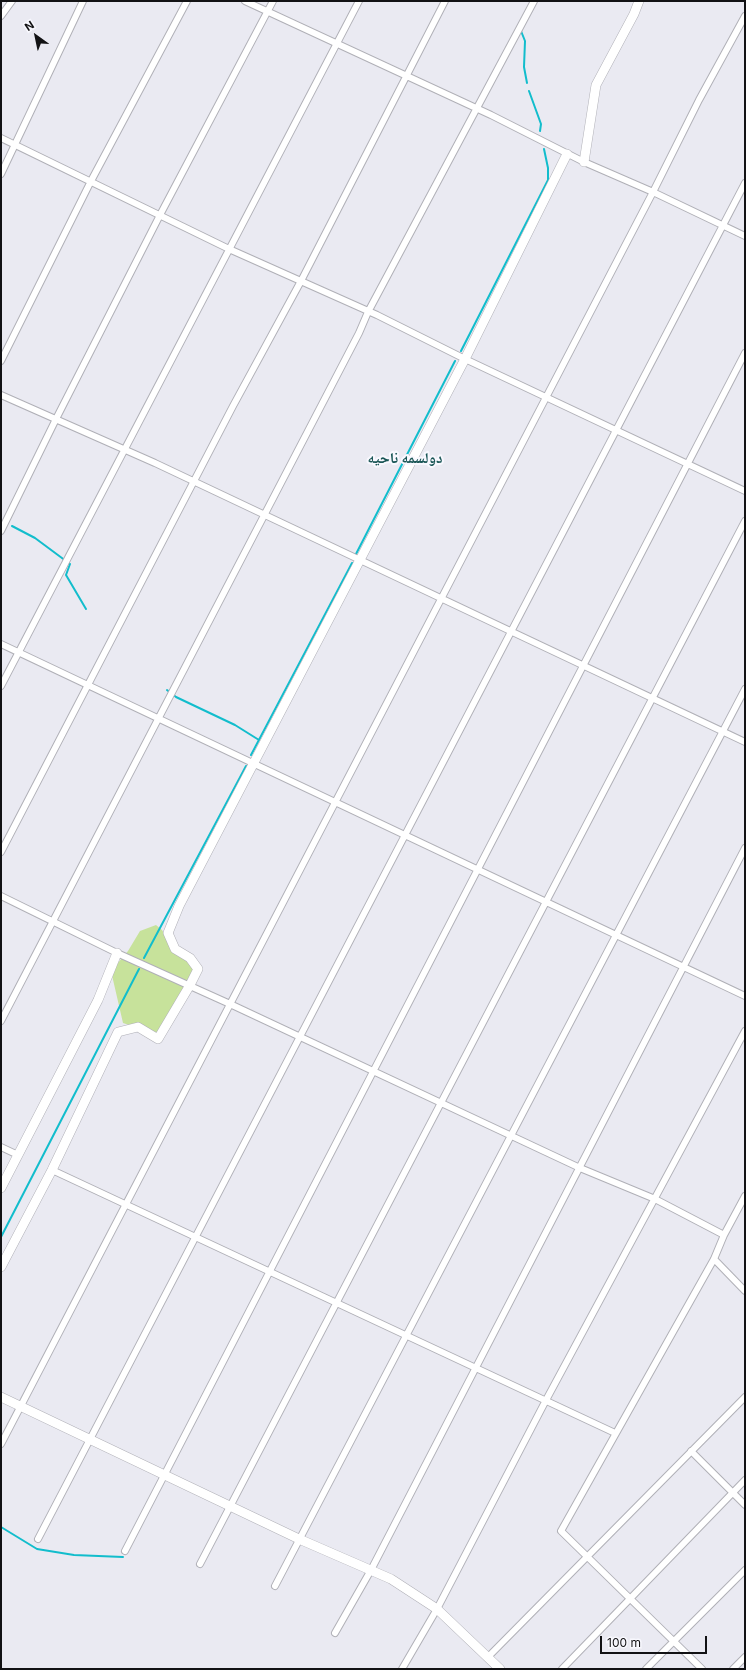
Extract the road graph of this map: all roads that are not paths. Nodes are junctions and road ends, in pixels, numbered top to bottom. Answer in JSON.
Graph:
{"nodes":[{"id":1,"x":12,"y":1,"type":"edge"},
{"id":2,"x":83,"y":1,"type":"edge"},
{"id":3,"x":187,"y":1,"type":"edge"},
{"id":4,"x":245,"y":1,"type":"edge"},
{"id":5,"x":273,"y":1,"type":"edge"},
{"id":6,"x":359,"y":1,"type":"edge"},
{"id":7,"x":445,"y":1,"type":"edge"},
{"id":8,"x":534,"y":1,"type":"edge"},
{"id":9,"x":639,"y":1,"type":"edge"},
{"id":10,"x":268,"y":12,"type":"junction"},
{"id":11,"x":1,"y":16,"type":"edge"},
{"id":12,"x":745,"y":16,"type":"edge"},
{"id":13,"x":337,"y":44,"type":"junction"},
{"id":14,"x":406,"y":76,"type":"junction"},
{"id":15,"x":476,"y":108,"type":"junction"},
{"id":16,"x":1,"y":138,"type":"edge"},
{"id":17,"x":15,"y":144,"type":"junction"},
{"id":18,"x":567,"y":154,"type":"junction"},
{"id":19,"x":584,"y":162,"type":"junction"},
{"id":20,"x":1,"y":174,"type":"edge"},
{"id":21,"x":91,"y":181,"type":"junction"},
{"id":22,"x":745,"y":183,"type":"edge"},
{"id":23,"x":653,"y":192,"type":"junction"},
{"id":24,"x":160,"y":215,"type":"junction"},
{"id":25,"x":723,"y":225,"type":"junction"},
{"id":26,"x":745,"y":236,"type":"edge"},
{"id":27,"x":229,"y":249,"type":"junction"},
{"id":28,"x":301,"y":281,"type":"junction"},
{"id":29,"x":368,"y":312,"type":"junction"},
{"id":30,"x":745,"y":353,"type":"edge"},
{"id":31,"x":465,"y":360,"type":"junction"},
{"id":32,"x":1,"y":361,"type":"edge"},
{"id":33,"x":1,"y":395,"type":"edge"},
{"id":34,"x":546,"y":397,"type":"junction"},
{"id":35,"x":56,"y":419,"type":"junction"},
{"id":36,"x":616,"y":431,"type":"junction"},
{"id":37,"x":124,"y":450,"type":"junction"},
{"id":38,"x":689,"y":465,"type":"junction"},
{"id":39,"x":193,"y":482,"type":"junction"},
{"id":40,"x":745,"y":491,"type":"edge"},
{"id":41,"x":264,"y":516,"type":"junction"},
{"id":42,"x":745,"y":521,"type":"edge"},
{"id":43,"x":1,"y":531,"type":"edge"},
{"id":44,"x":359,"y":560,"type":"junction"},
{"id":45,"x":441,"y":599,"type":"junction"},
{"id":46,"x":511,"y":632,"type":"junction"},
{"id":47,"x":1,"y":644,"type":"edge"},
{"id":48,"x":18,"y":652,"type":"junction"},
{"id":49,"x":584,"y":667,"type":"junction"},
{"id":50,"x":88,"y":685,"type":"junction"},
{"id":51,"x":1,"y":686,"type":"edge"},
{"id":52,"x":745,"y":689,"type":"edge"},
{"id":53,"x":652,"y":699,"type":"junction"},
{"id":54,"x":159,"y":718,"type":"junction"},
{"id":55,"x":723,"y":732,"type":"junction"},
{"id":56,"x":745,"y":742,"type":"edge"},
{"id":57,"x":253,"y":763,"type":"junction"},
{"id":58,"x":336,"y":801,"type":"junction"},
{"id":59,"x":405,"y":835,"type":"junction"},
{"id":60,"x":745,"y":848,"type":"edge"},
{"id":61,"x":1,"y":852,"type":"edge"},
{"id":62,"x":478,"y":870,"type":"junction"},
{"id":63,"x":1,"y":896,"type":"edge"},
{"id":64,"x":546,"y":902,"type":"junction"},
{"id":65,"x":53,"y":921,"type":"junction"},
{"id":66,"x":616,"y":935,"type":"junction"},
{"id":67,"x":117,"y":953,"type":"junction"},
{"id":68,"x":684,"y":967,"type":"junction"},
{"id":69,"x":190,"y":985,"type":"junction"},
{"id":70,"x":745,"y":996,"type":"edge"},
{"id":71,"x":230,"y":1004,"type":"junction"},
{"id":72,"x":1,"y":1021,"type":"edge"},
{"id":73,"x":745,"y":1031,"type":"edge"},
{"id":74,"x":300,"y":1037,"type":"junction"},
{"id":75,"x":374,"y":1071,"type":"junction"},
{"id":76,"x":441,"y":1103,"type":"junction"},
{"id":77,"x":511,"y":1136,"type":"junction"},
{"id":78,"x":1,"y":1147,"type":"edge"},
{"id":79,"x":18,"y":1155,"type":"junction"},
{"id":80,"x":580,"y":1168,"type":"junction"},
{"id":81,"x":52,"y":1170,"type":"junction"},
{"id":82,"x":1,"y":1188,"type":"edge"},
{"id":83,"x":745,"y":1196,"type":"edge"},
{"id":84,"x":654,"y":1199,"type":"junction"},
{"id":85,"x":126,"y":1205,"type":"junction"},
{"id":86,"x":724,"y":1235,"type":"junction"},
{"id":87,"x":195,"y":1238,"type":"junction"},
{"id":88,"x":714,"y":1259,"type":"junction"},
{"id":89,"x":1,"y":1267,"type":"edge"},
{"id":90,"x":269,"y":1273,"type":"junction"},
{"id":91,"x":745,"y":1291,"type":"edge"},
{"id":92,"x":336,"y":1304,"type":"junction"},
{"id":93,"x":406,"y":1336,"type":"junction"},
{"id":94,"x":475,"y":1369,"type":"junction"},
{"id":95,"x":745,"y":1397,"type":"edge"},
{"id":96,"x":1,"y":1398,"type":"edge"},
{"id":97,"x":545,"y":1402,"type":"junction"},
{"id":98,"x":20,"y":1407,"type":"junction"},
{"id":99,"x":615,"y":1433,"type":"junction"},
{"id":100,"x":90,"y":1440,"type":"junction"},
{"id":101,"x":1,"y":1444,"type":"edge"},
{"id":102,"x":692,"y":1451,"type":"junction"},
{"id":103,"x":164,"y":1475,"type":"junction"},
{"id":104,"x":745,"y":1480,"type":"edge"},
{"id":105,"x":733,"y":1493,"type":"junction"},
{"id":106,"x":745,"y":1505,"type":"edge"},
{"id":107,"x":230,"y":1506,"type":"junction"},
{"id":108,"x":38,"y":1539,"type":"dead end"},
{"id":109,"x":299,"y":1539,"type":"junction"},
{"id":110,"x":125,"y":1551,"type":"dead end"},
{"id":111,"x":588,"y":1556,"type":"junction"},
{"id":112,"x":200,"y":1564,"type":"dead end"},
{"id":113,"x":371,"y":1570,"type":"junction"},
{"id":114,"x":745,"y":1570,"type":"edge"},
{"id":115,"x":274,"y":1586,"type":"dead end"},
{"id":116,"x":631,"y":1598,"type":"junction"},
{"id":117,"x":437,"y":1609,"type":"junction"},
{"id":118,"x":335,"y":1633,"type":"dead end"},
{"id":119,"x":673,"y":1642,"type":"junction"},
{"id":120,"x":488,"y":1656,"type":"junction"},
{"id":121,"x":745,"y":1657,"type":"edge"},
{"id":122,"x":402,"y":1669,"type":"edge"},
{"id":123,"x":500,"y":1669,"type":"edge"},
{"id":124,"x":562,"y":1669,"type":"edge"},
{"id":125,"x":646,"y":1669,"type":"edge"},
{"id":126,"x":702,"y":1669,"type":"edge"},
{"id":127,"x":733,"y":1669,"type":"edge"}],
"edges":[{"from":1,"to":11,"type":"street"},
{"from":2,"to":17,"type":"street"},
{"from":3,"to":21,"type":"street"},
{"from":4,"to":10,"type":"street"},
{"from":5,"to":10,"type":"street"},
{"from":6,"to":13,"type":"street"},
{"from":7,"to":14,"type":"street"},
{"from":8,"to":15,"type":"street"},
{"from":9,"to":19,"type":"street"},
{"from":10,"to":13,"type":"street"},
{"from":10,"to":24,"type":"street"},
{"from":12,"to":23,"type":"street"},
{"from":13,"to":14,"type":"street"},
{"from":13,"to":27,"type":"street"},
{"from":14,"to":15,"type":"street"},
{"from":14,"to":28,"type":"street"},
{"from":15,"to":18,"type":"street"},
{"from":15,"to":29,"type":"street"},
{"from":16,"to":17,"type":"street"},
{"from":17,"to":20,"type":"street"},
{"from":17,"to":21,"type":"street"},
{"from":18,"to":19,"type":"street"},
{"from":18,"to":31,"type":"street"},
{"from":19,"to":23,"type":"street"},
{"from":21,"to":24,"type":"street"},
{"from":21,"to":32,"type":"street"},
{"from":22,"to":25,"type":"street"},
{"from":23,"to":25,"type":"street"},
{"from":23,"to":34,"type":"street"},
{"from":24,"to":27,"type":"street"},
{"from":24,"to":35,"type":"street"},
{"from":25,"to":26,"type":"street"},
{"from":25,"to":36,"type":"street"},
{"from":27,"to":28,"type":"street"},
{"from":27,"to":37,"type":"street"},
{"from":28,"to":29,"type":"street"},
{"from":28,"to":39,"type":"street"},
{"from":29,"to":31,"type":"street"},
{"from":29,"to":41,"type":"street"},
{"from":30,"to":38,"type":"street"},
{"from":31,"to":34,"type":"street"},
{"from":31,"to":44,"type":"street"},
{"from":33,"to":35,"type":"street"},
{"from":34,"to":36,"type":"street"},
{"from":34,"to":45,"type":"street"},
{"from":35,"to":37,"type":"street"},
{"from":35,"to":43,"type":"street"},
{"from":36,"to":38,"type":"street"},
{"from":36,"to":46,"type":"street"},
{"from":37,"to":39,"type":"street"},
{"from":37,"to":48,"type":"street"},
{"from":38,"to":40,"type":"street"},
{"from":38,"to":49,"type":"street"},
{"from":39,"to":41,"type":"street"},
{"from":39,"to":50,"type":"street"},
{"from":41,"to":44,"type":"street"},
{"from":41,"to":54,"type":"street"},
{"from":42,"to":53,"type":"street"},
{"from":44,"to":45,"type":"street"},
{"from":44,"to":57,"type":"street"},
{"from":45,"to":46,"type":"street"},
{"from":45,"to":58,"type":"street"},
{"from":46,"to":49,"type":"street"},
{"from":46,"to":59,"type":"street"},
{"from":47,"to":48,"type":"street"},
{"from":48,"to":50,"type":"street"},
{"from":48,"to":51,"type":"street"},
{"from":49,"to":53,"type":"street"},
{"from":49,"to":62,"type":"street"},
{"from":50,"to":54,"type":"street"},
{"from":50,"to":61,"type":"street"},
{"from":52,"to":55,"type":"street"},
{"from":53,"to":55,"type":"street"},
{"from":53,"to":64,"type":"street"},
{"from":54,"to":57,"type":"street"},
{"from":54,"to":65,"type":"street"},
{"from":55,"to":56,"type":"street"},
{"from":55,"to":66,"type":"street"},
{"from":57,"to":58,"type":"street"},
{"from":57,"to":69,"type":"street"},
{"from":58,"to":59,"type":"street"},
{"from":58,"to":71,"type":"street"},
{"from":59,"to":62,"type":"street"},
{"from":59,"to":74,"type":"street"},
{"from":60,"to":68,"type":"street"},
{"from":62,"to":64,"type":"street"},
{"from":62,"to":75,"type":"street"},
{"from":63,"to":65,"type":"street"},
{"from":64,"to":66,"type":"street"},
{"from":64,"to":76,"type":"street"},
{"from":65,"to":67,"type":"street"},
{"from":65,"to":72,"type":"street"},
{"from":66,"to":68,"type":"street"},
{"from":66,"to":77,"type":"street"},
{"from":67,"to":69,"type":"street"},
{"from":67,"to":79,"type":"street"},
{"from":68,"to":70,"type":"street"},
{"from":68,"to":80,"type":"street"},
{"from":69,"to":71,"type":"street"},
{"from":69,"to":81,"type":"street"},
{"from":71,"to":74,"type":"street"},
{"from":71,"to":85,"type":"street"},
{"from":73,"to":84,"type":"street"},
{"from":74,"to":75,"type":"street"},
{"from":74,"to":87,"type":"street"},
{"from":75,"to":76,"type":"street"},
{"from":75,"to":90,"type":"street"},
{"from":76,"to":77,"type":"street"},
{"from":76,"to":92,"type":"street"},
{"from":77,"to":80,"type":"street"},
{"from":77,"to":93,"type":"street"},
{"from":78,"to":79,"type":"street"},
{"from":79,"to":82,"type":"street"},
{"from":80,"to":84,"type":"street"},
{"from":80,"to":94,"type":"street"},
{"from":81,"to":85,"type":"street"},
{"from":81,"to":89,"type":"street"},
{"from":83,"to":86,"type":"street"},
{"from":84,"to":86,"type":"street"},
{"from":84,"to":97,"type":"street"},
{"from":85,"to":87,"type":"street"},
{"from":85,"to":98,"type":"street"},
{"from":86,"to":88,"type":"street"},
{"from":87,"to":90,"type":"street"},
{"from":87,"to":100,"type":"street"},
{"from":88,"to":91,"type":"street"},
{"from":88,"to":99,"type":"street"},
{"from":90,"to":92,"type":"street"},
{"from":90,"to":103,"type":"street"},
{"from":92,"to":93,"type":"street"},
{"from":92,"to":107,"type":"street"},
{"from":93,"to":94,"type":"street"},
{"from":93,"to":109,"type":"street"},
{"from":94,"to":97,"type":"street"},
{"from":94,"to":113,"type":"street"},
{"from":95,"to":102,"type":"street"},
{"from":96,"to":98,"type":"street"},
{"from":97,"to":99,"type":"street"},
{"from":97,"to":117,"type":"street"},
{"from":98,"to":100,"type":"street"},
{"from":98,"to":101,"type":"street"},
{"from":99,"to":111,"type":"street"},
{"from":100,"to":103,"type":"street"},
{"from":100,"to":108,"type":"street"},
{"from":102,"to":105,"type":"street"},
{"from":102,"to":111,"type":"street"},
{"from":103,"to":107,"type":"street"},
{"from":103,"to":110,"type":"street"},
{"from":104,"to":105,"type":"street"},
{"from":105,"to":106,"type":"street"},
{"from":105,"to":116,"type":"street"},
{"from":107,"to":109,"type":"street"},
{"from":107,"to":112,"type":"street"},
{"from":109,"to":113,"type":"street"},
{"from":109,"to":115,"type":"street"},
{"from":111,"to":116,"type":"street"},
{"from":111,"to":120,"type":"street"},
{"from":113,"to":117,"type":"street"},
{"from":113,"to":118,"type":"street"},
{"from":114,"to":119,"type":"street"},
{"from":116,"to":119,"type":"street"},
{"from":116,"to":124,"type":"street"},
{"from":117,"to":120,"type":"street"},
{"from":117,"to":122,"type":"street"},
{"from":119,"to":125,"type":"street"},
{"from":119,"to":126,"type":"street"},
{"from":120,"to":123,"type":"street"},
{"from":121,"to":127,"type":"street"}]}
